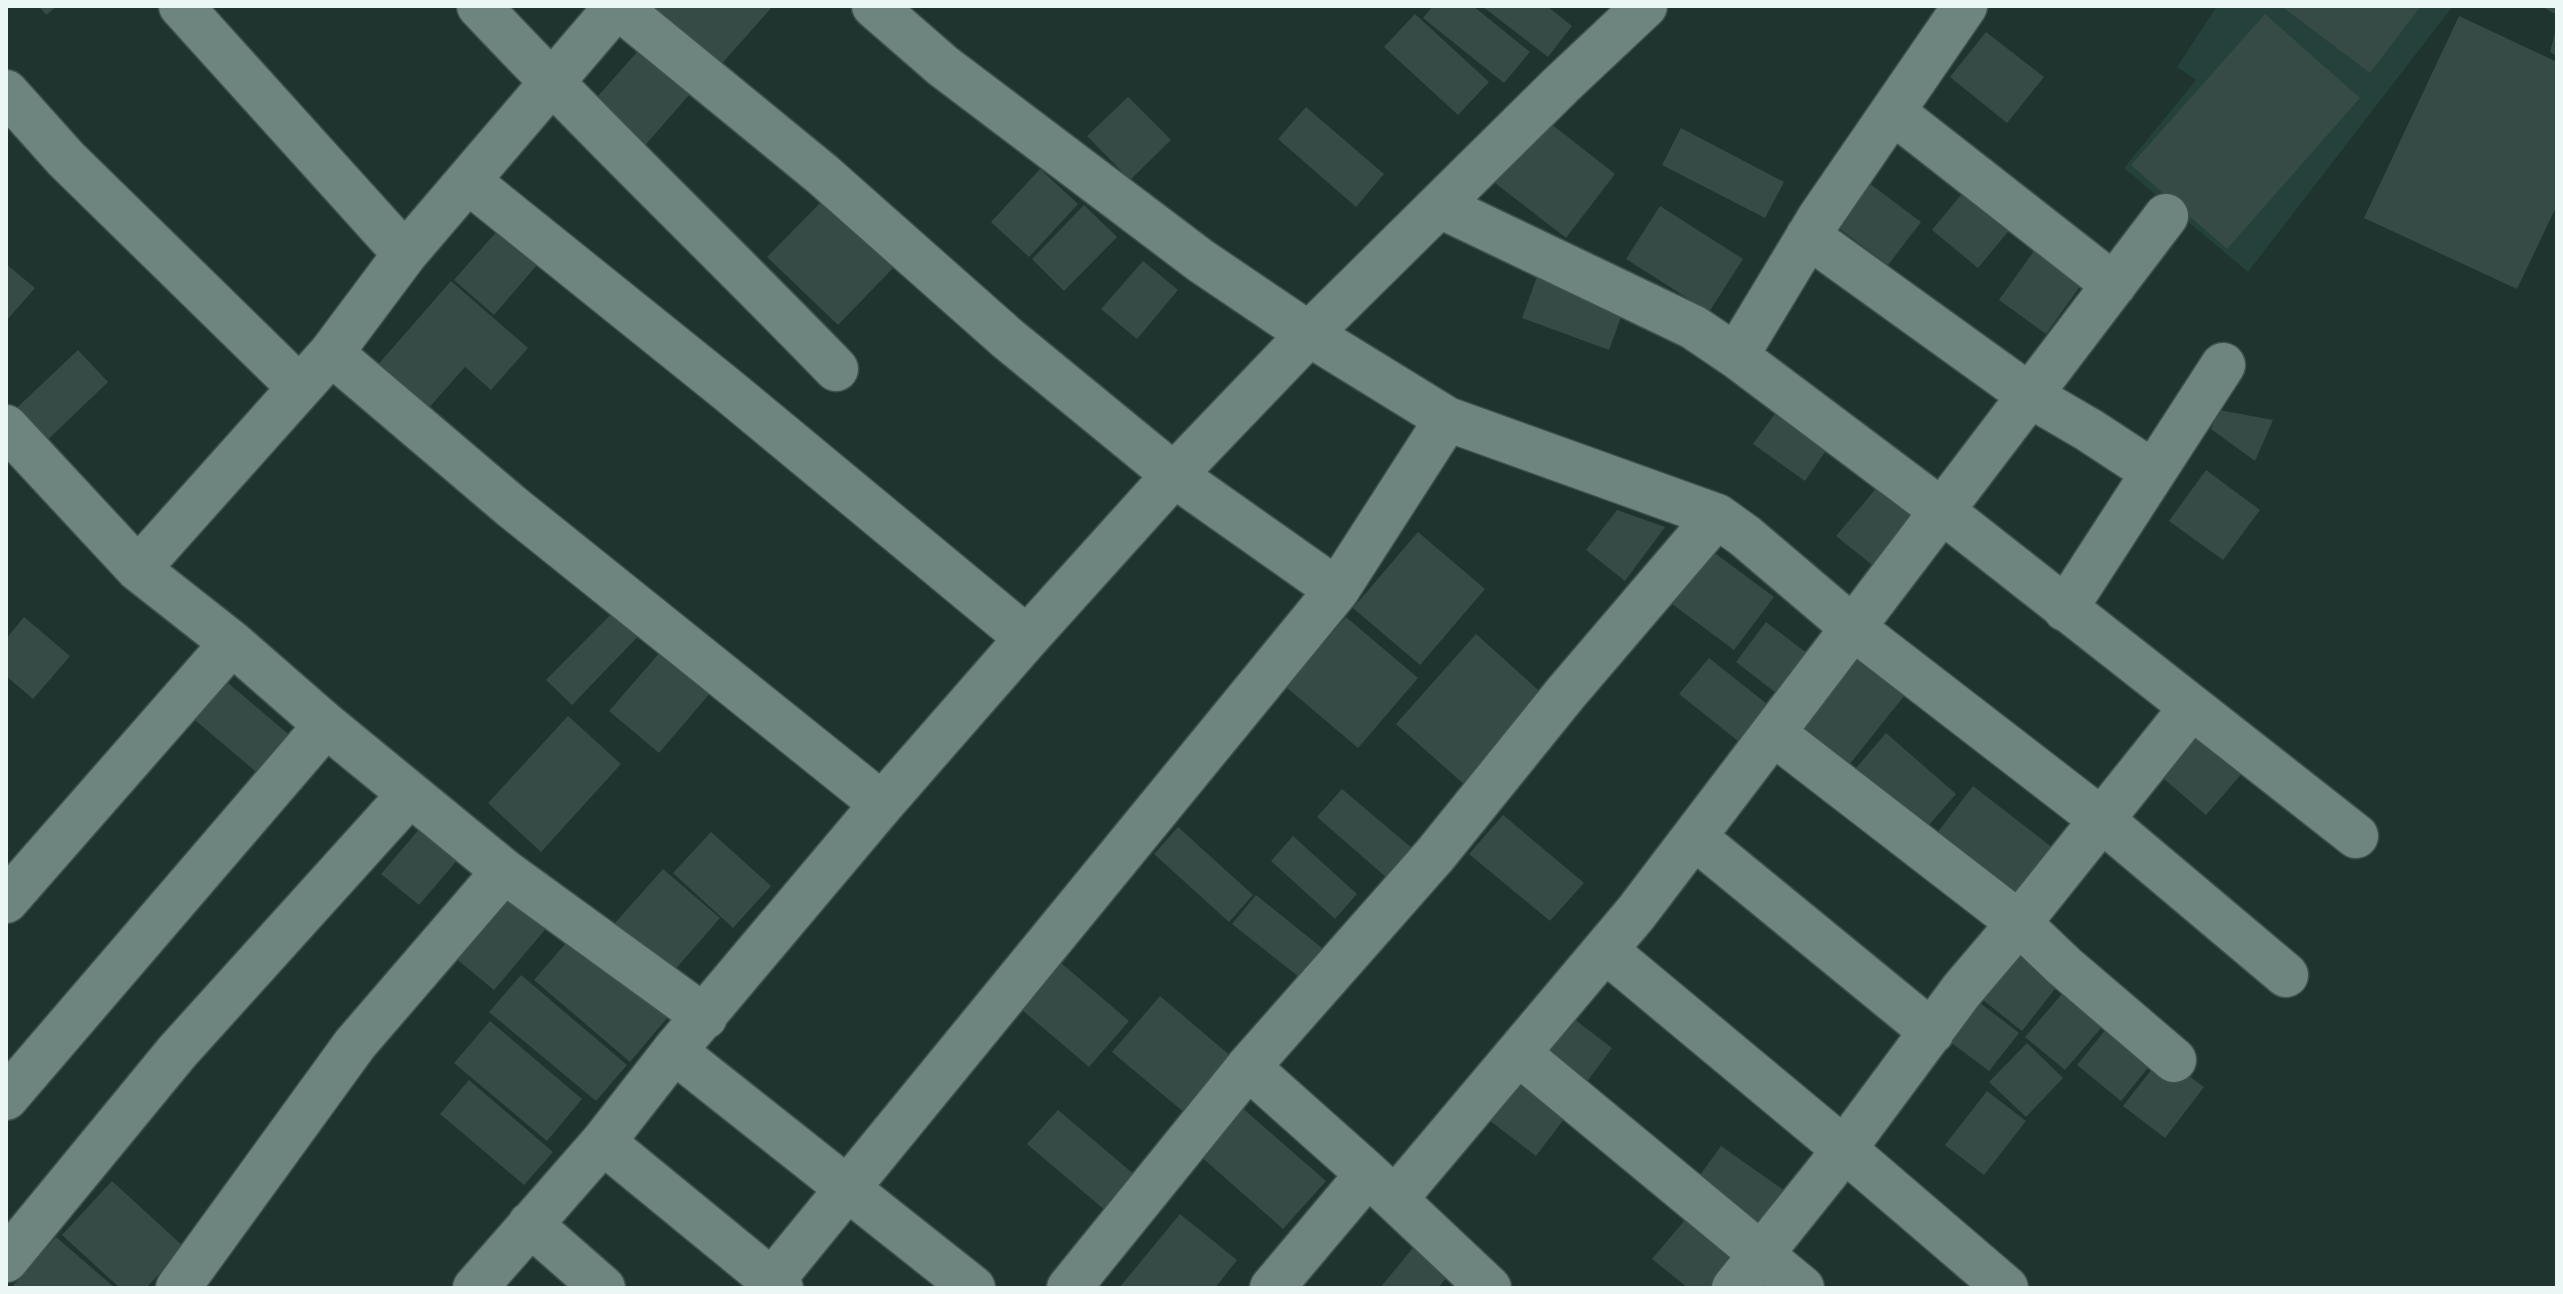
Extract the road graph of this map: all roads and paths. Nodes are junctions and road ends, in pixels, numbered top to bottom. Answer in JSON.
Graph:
{"nodes":[{"id":1,"x":181,"y":6,"type":"edge"},
{"id":2,"x":479,"y":6,"type":"edge"},
{"id":3,"x":874,"y":6,"type":"edge"},
{"id":4,"x":1645,"y":6,"type":"edge"},
{"id":5,"x":1965,"y":6,"type":"edge"},
{"id":6,"x":552,"y":84,"type":"junction"},
{"id":7,"x":6,"y":92,"type":"edge"},
{"id":8,"x":1893,"y":112,"type":"junction"},
{"id":9,"x":468,"y":181,"type":"junction"},
{"id":10,"x":1440,"y":206,"type":"junction"},
{"id":11,"x":2166,"y":216,"type":"dead end"},
{"id":12,"x":1808,"y":236,"type":"junction"},
{"id":13,"x":405,"y":254,"type":"junction"},
{"id":14,"x":2114,"y":285,"type":"junction"},
{"id":15,"x":1309,"y":334,"type":"junction"},
{"id":16,"x":331,"y":353,"type":"junction"},
{"id":17,"x":1736,"y":356,"type":"junction"},
{"id":18,"x":2223,"y":365,"type":"dead end"},
{"id":19,"x":836,"y":369,"type":"dead end"},
{"id":20,"x":299,"y":387,"type":"junction"},
{"id":21,"x":2029,"y":395,"type":"junction"},
{"id":22,"x":1447,"y":419,"type":"junction"},
{"id":23,"x":6,"y":427,"type":"edge"},
{"id":24,"x":2153,"y":472,"type":"junction"},
{"id":25,"x":1174,"y":475,"type":"junction"},
{"id":26,"x":1941,"y":510,"type":"junction"},
{"id":27,"x":1717,"y":516,"type":"junction"},
{"id":28,"x":138,"y":569,"type":"junction"},
{"id":29,"x":1337,"y":590,"type":"junction"},
{"id":30,"x":2065,"y":609,"type":"junction"},
{"id":31,"x":1852,"y":627,"type":"junction"},
{"id":32,"x":1027,"y":638,"type":"junction"},
{"id":33,"x":232,"y":643,"type":"junction"},
{"id":34,"x":2191,"y":708,"type":"junction"},
{"id":35,"x":326,"y":725,"type":"junction"},
{"id":36,"x":1773,"y":733,"type":"junction"},
{"id":37,"x":410,"y":794,"type":"junction"},
{"id":38,"x":882,"y":804,"type":"junction"},
{"id":39,"x":2102,"y":820,"type":"junction"},
{"id":40,"x":2356,"y":836,"type":"dead end"},
{"id":41,"x":1694,"y":837,"type":"junction"},
{"id":42,"x":504,"y":871,"type":"junction"},
{"id":43,"x":6,"y":901,"type":"edge"},
{"id":44,"x":2019,"y":923,"type":"junction"},
{"id":45,"x":1605,"y":950,"type":"junction"},
{"id":46,"x":2286,"y":975,"type":"dead end"},
{"id":47,"x":705,"y":1017,"type":"junction"},
{"id":48,"x":1932,"y":1032,"type":"junction"},
{"id":49,"x":674,"y":1051,"type":"junction"},
{"id":50,"x":1518,"y":1053,"type":"junction"},
{"id":51,"x":2174,"y":1060,"type":"dead end"},
{"id":52,"x":1248,"y":1067,"type":"junction"},
{"id":53,"x":6,"y":1098,"type":"edge"},
{"id":54,"x":603,"y":1142,"type":"junction"},
{"id":55,"x":1844,"y":1149,"type":"junction"},
{"id":56,"x":1381,"y":1186,"type":"junction"},
{"id":57,"x":849,"y":1190,"type":"junction"},
{"id":58,"x":530,"y":1224,"type":"junction"},
{"id":59,"x":6,"y":1260,"type":"edge"},
{"id":60,"x":1747,"y":1272,"type":"edge"},
{"id":61,"x":1283,"y":1285,"type":"edge"},
{"id":62,"x":773,"y":1286,"type":"edge"},
{"id":63,"x":178,"y":1288,"type":"edge"},
{"id":64,"x":475,"y":1288,"type":"edge"},
{"id":65,"x":603,"y":1288,"type":"edge"},
{"id":66,"x":973,"y":1288,"type":"edge"},
{"id":67,"x":1069,"y":1288,"type":"edge"},
{"id":68,"x":1489,"y":1288,"type":"edge"},
{"id":69,"x":1802,"y":1288,"type":"edge"},
{"id":70,"x":2006,"y":1288,"type":"edge"}],
"edges":[{"from":1,"to":13,"type":"street"},
{"from":2,"to":6,"type":"street"},
{"from":3,"to":15,"type":"street"},
{"from":4,"to":10,"type":"street"},
{"from":5,"to":8,"type":"street"},
{"from":6,"to":9,"type":"street"},
{"from":6,"to":19,"type":"street"},
{"from":6,"to":25,"type":"street"},
{"from":7,"to":20,"type":"street"},
{"from":8,"to":12,"type":"street"},
{"from":8,"to":14,"type":"street"},
{"from":9,"to":13,"type":"street"},
{"from":9,"to":32,"type":"street"},
{"from":10,"to":15,"type":"street"},
{"from":10,"to":17,"type":"street"},
{"from":11,"to":14,"type":"street"},
{"from":12,"to":17,"type":"street"},
{"from":12,"to":21,"type":"street"},
{"from":13,"to":16,"type":"street"},
{"from":14,"to":21,"type":"street"},
{"from":15,"to":22,"type":"street"},
{"from":15,"to":25,"type":"street"},
{"from":16,"to":20,"type":"street"},
{"from":16,"to":38,"type":"street"},
{"from":17,"to":26,"type":"street"},
{"from":18,"to":24,"type":"street"},
{"from":20,"to":28,"type":"street"},
{"from":21,"to":24,"type":"street"},
{"from":21,"to":26,"type":"street"},
{"from":22,"to":27,"type":"street"},
{"from":22,"to":29,"type":"street"},
{"from":23,"to":28,"type":"street"},
{"from":24,"to":30,"type":"street"},
{"from":25,"to":29,"type":"street"},
{"from":25,"to":32,"type":"street"},
{"from":26,"to":30,"type":"street"},
{"from":26,"to":31,"type":"street"},
{"from":27,"to":31,"type":"street"},
{"from":27,"to":52,"type":"street"},
{"from":28,"to":33,"type":"street"},
{"from":29,"to":57,"type":"street"},
{"from":30,"to":34,"type":"street"},
{"from":31,"to":36,"type":"street"},
{"from":31,"to":39,"type":"street"},
{"from":32,"to":38,"type":"street"},
{"from":33,"to":35,"type":"street"},
{"from":33,"to":43,"type":"street"},
{"from":34,"to":39,"type":"street"},
{"from":34,"to":40,"type":"street"},
{"from":35,"to":37,"type":"street"},
{"from":35,"to":53,"type":"street"},
{"from":36,"to":41,"type":"street"},
{"from":36,"to":44,"type":"street"},
{"from":37,"to":42,"type":"street"},
{"from":37,"to":59,"type":"street"},
{"from":38,"to":47,"type":"street"},
{"from":39,"to":44,"type":"street"},
{"from":39,"to":46,"type":"street"},
{"from":41,"to":45,"type":"street"},
{"from":41,"to":48,"type":"street"},
{"from":42,"to":47,"type":"street"},
{"from":42,"to":63,"type":"street"},
{"from":44,"to":48,"type":"street"},
{"from":44,"to":51,"type":"street"},
{"from":45,"to":50,"type":"street"},
{"from":45,"to":55,"type":"street"},
{"from":47,"to":49,"type":"street"},
{"from":48,"to":55,"type":"street"},
{"from":49,"to":54,"type":"street"},
{"from":49,"to":57,"type":"street"},
{"from":50,"to":56,"type":"street"},
{"from":50,"to":60,"type":"street"},
{"from":52,"to":56,"type":"street"},
{"from":52,"to":67,"type":"street"},
{"from":54,"to":58,"type":"street"},
{"from":54,"to":62,"type":"street"},
{"from":55,"to":60,"type":"street"},
{"from":55,"to":70,"type":"street"},
{"from":56,"to":61,"type":"street"},
{"from":56,"to":68,"type":"street"},
{"from":57,"to":62,"type":"street"},
{"from":57,"to":66,"type":"street"},
{"from":58,"to":64,"type":"street"},
{"from":58,"to":65,"type":"street"},
{"from":60,"to":69,"type":"street"}]}
